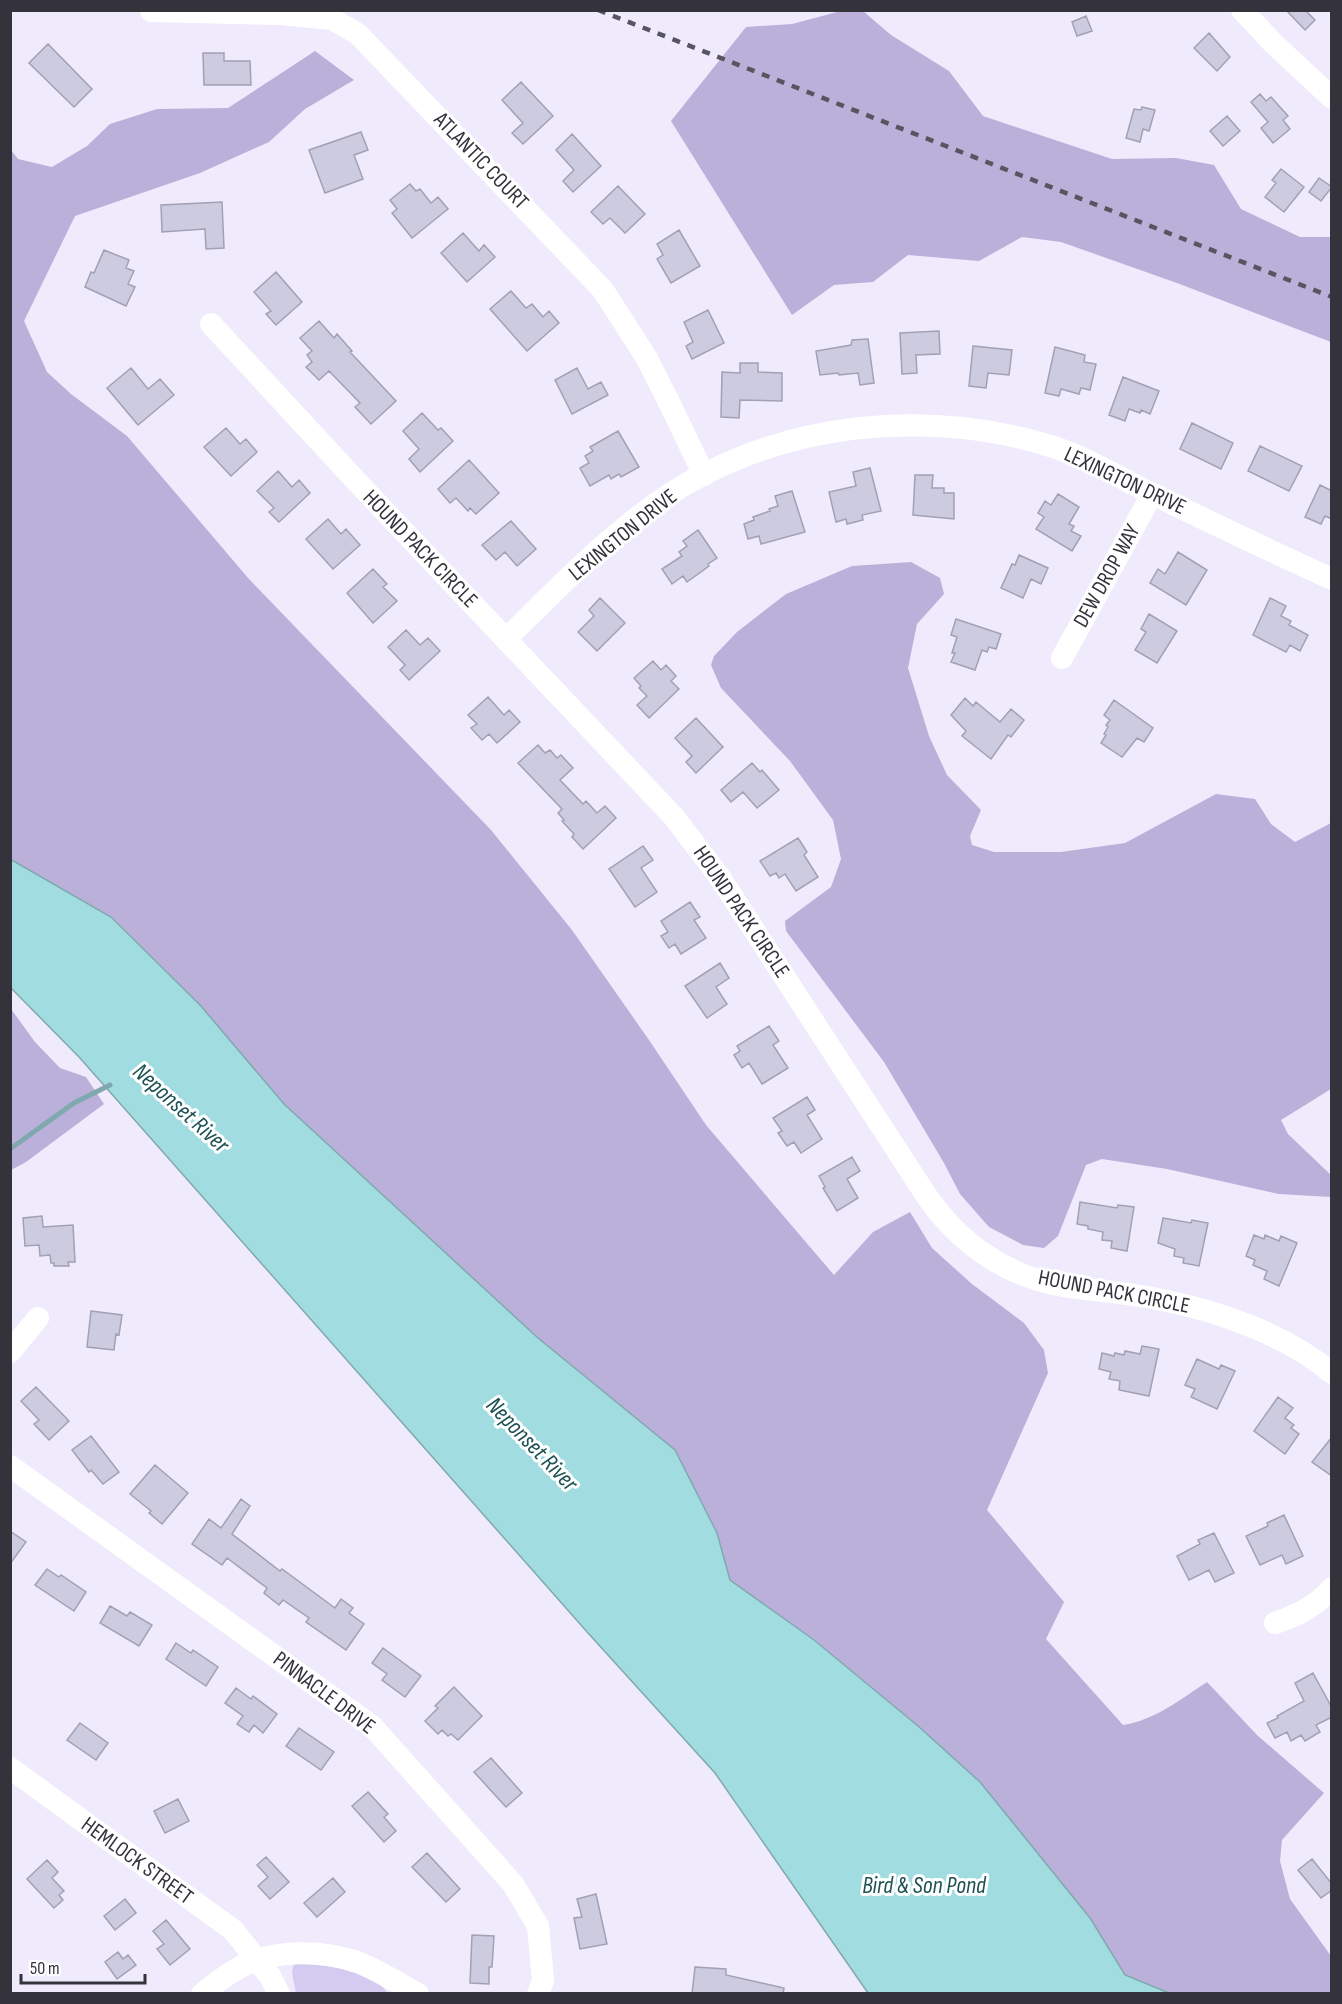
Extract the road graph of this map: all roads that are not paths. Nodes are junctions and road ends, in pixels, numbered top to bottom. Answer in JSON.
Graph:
{"nodes":[{"id":1,"x":1242,"y":10,"type":"edge"},
{"id":2,"x":151,"y":11,"type":"edge"},
{"id":3,"x":1332,"y":98,"type":"edge"},
{"id":4,"x":211,"y":324,"type":"dead end"},
{"id":5,"x":704,"y":475,"type":"junction"},
{"id":6,"x":1152,"y":494,"type":"junction"},
{"id":7,"x":1332,"y":579,"type":"edge"},
{"id":8,"x":506,"y":639,"type":"junction"},
{"id":9,"x":1062,"y":658,"type":"dead end"},
{"id":10,"x":38,"y":1318,"type":"dead end"},
{"id":11,"x":10,"y":1352,"type":"edge"},
{"id":12,"x":1332,"y":1373,"type":"edge"},
{"id":13,"x":10,"y":1466,"type":"edge"},
{"id":14,"x":1332,"y":1588,"type":"edge"},
{"id":15,"x":1275,"y":1623,"type":"dead end"},
{"id":16,"x":10,"y":1768,"type":"edge"},
{"id":17,"x":258,"y":1960,"type":"junction"},
{"id":18,"x":202,"y":1994,"type":"edge"},
{"id":19,"x":279,"y":1994,"type":"edge"},
{"id":20,"x":418,"y":1994,"type":"edge"},
{"id":21,"x":538,"y":1994,"type":"edge"}],
"edges":[{"from":1,"to":3,"type":"street"},
{"from":2,"to":5,"type":"street","name":"ATLANTIC COURT"},
{"from":4,"to":8,"type":"street","name":"HOUND PACK CIRCLE"},
{"from":5,"to":6,"type":"street","name":"LEXINGTON DRIVE"},
{"from":5,"to":8,"type":"street","name":"LEXINGTON DRIVE"},
{"from":6,"to":7,"type":"street","name":"LEXINGTON DRIVE"},
{"from":6,"to":9,"type":"street","name":"DEW DROP WAY"},
{"from":8,"to":12,"type":"street","name":"HOUND PACK CIRCLE"},
{"from":10,"to":11,"type":"street"},
{"from":13,"to":21,"type":"street","name":"PINNACLE DRIVE"},
{"from":14,"to":15,"type":"street"},
{"from":16,"to":17,"type":"street","name":"HEMLOCK STREET"},
{"from":17,"to":18,"type":"street"},
{"from":17,"to":19,"type":"street","name":"HEMLOCK STREET"},
{"from":17,"to":20,"type":"street"}]}
